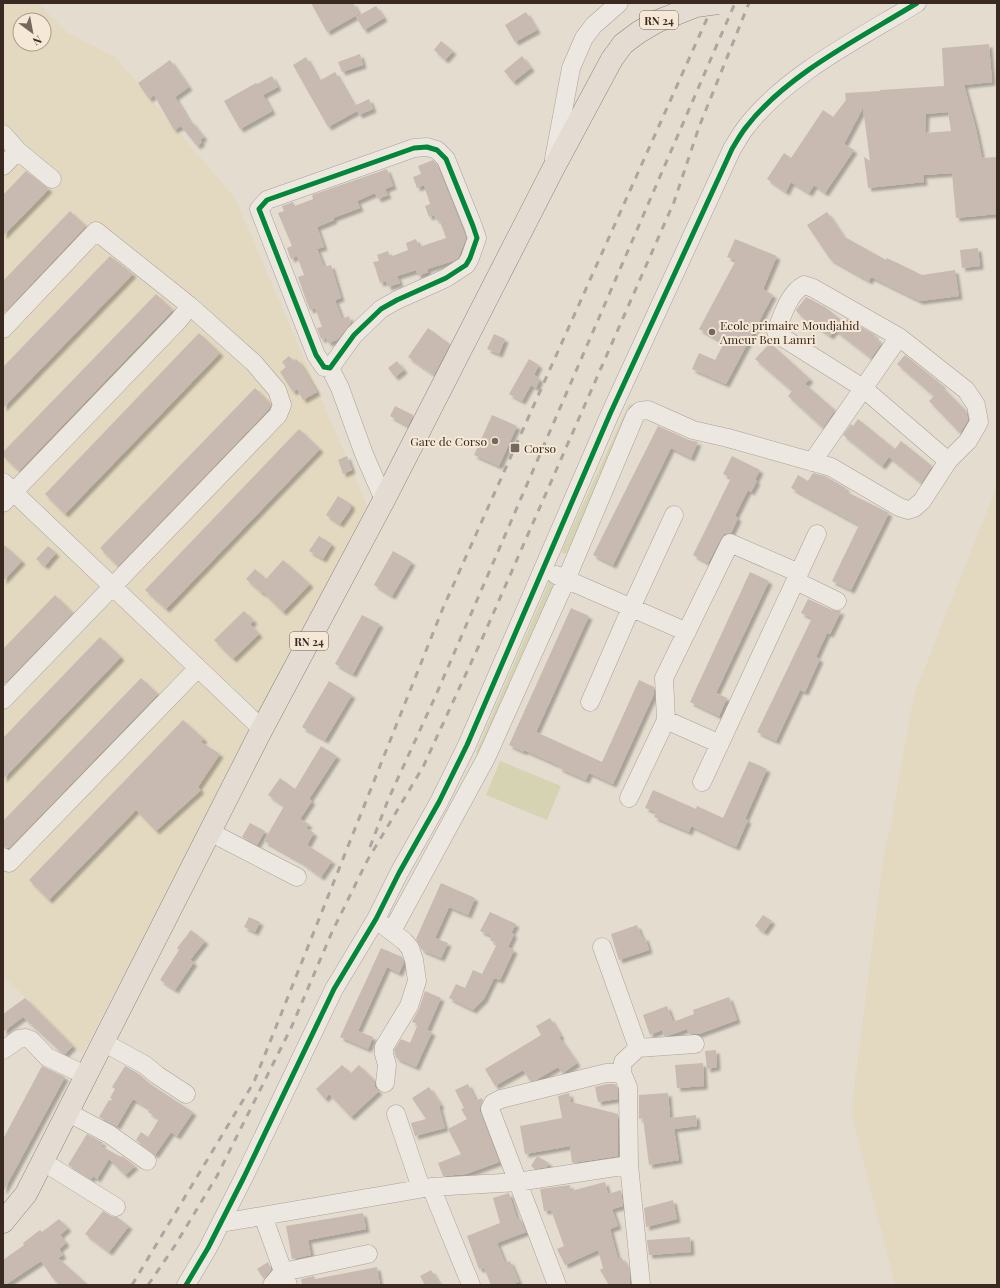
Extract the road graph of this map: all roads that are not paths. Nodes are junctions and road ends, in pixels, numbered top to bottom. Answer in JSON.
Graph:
{"nodes":[{"id":1,"x":619,"y":3,"type":"edge"},
{"id":2,"x":718,"y":3,"type":"edge"},
{"id":3,"x":917,"y":3,"type":"edge"},
{"id":4,"x":3,"y":134,"type":"edge"},
{"id":5,"x":18,"y":151,"type":"junction"},
{"id":6,"x":3,"y":166,"type":"edge"},
{"id":7,"x":552,"y":171,"type":"junction"},
{"id":8,"x":52,"y":180,"type":"dead end"},
{"id":9,"x":190,"y":306,"type":"junction"},
{"id":10,"x":3,"y":329,"type":"edge"},
{"id":11,"x":899,"y":337,"type":"junction"},
{"id":12,"x":330,"y":368,"type":"junction"},
{"id":13,"x":863,"y":388,"type":"junction"},
{"id":14,"x":948,"y":461,"type":"junction"},
{"id":15,"x":812,"y":462,"type":"junction"},
{"id":16,"x":6,"y":492,"type":"edge"},
{"id":17,"x":384,"y":500,"type":"junction"},
{"id":18,"x":674,"y":515,"type":"dead end"},
{"id":19,"x":817,"y":534,"type":"dead end"},
{"id":20,"x":543,"y":569,"type":"junction"},
{"id":21,"x":797,"y":577,"type":"junction"},
{"id":22,"x":566,"y":580,"type":"junction"},
{"id":23,"x":113,"y":586,"type":"junction"},
{"id":24,"x":837,"y":601,"type":"dead end"},
{"id":25,"x":631,"y":608,"type":"junction"},
{"id":26,"x":687,"y":632,"type":"junction"},
{"id":27,"x":198,"y":668,"type":"junction"},
{"id":28,"x":3,"y":700,"type":"edge"},
{"id":29,"x":590,"y":702,"type":"dead end"},
{"id":30,"x":666,"y":720,"type":"junction"},
{"id":31,"x":262,"y":729,"type":"junction"},
{"id":32,"x":720,"y":744,"type":"junction"},
{"id":33,"x":702,"y":782,"type":"dead end"},
{"id":34,"x":629,"y":798,"type":"dead end"},
{"id":35,"x":210,"y":832,"type":"junction"},
{"id":36,"x":3,"y":857,"type":"edge"},
{"id":37,"x":297,"y":877,"type":"dead end"},
{"id":38,"x":376,"y":919,"type":"junction"},
{"id":39,"x":392,"y":931,"type":"junction"},
{"id":40,"x":602,"y":947,"type":"dead end"},
{"id":41,"x":103,"y":1042,"type":"junction"},
{"id":42,"x":695,"y":1044,"type":"dead end"},
{"id":43,"x":638,"y":1048,"type":"junction"},
{"id":44,"x":3,"y":1050,"type":"edge"},
{"id":45,"x":622,"y":1073,"type":"junction"},
{"id":46,"x":85,"y":1075,"type":"junction"},
{"id":47,"x":384,"y":1084,"type":"dead end"},
{"id":48,"x":186,"y":1094,"type":"dead end"},
{"id":49,"x":67,"y":1112,"type":"junction"},
{"id":50,"x":396,"y":1114,"type":"dead end"},
{"id":51,"x":42,"y":1161,"type":"junction"},
{"id":52,"x":147,"y":1161,"type":"dead end"},
{"id":53,"x":629,"y":1165,"type":"junction"},
{"id":54,"x":517,"y":1182,"type":"junction"},
{"id":55,"x":426,"y":1188,"type":"junction"},
{"id":56,"x":116,"y":1207,"type":"dead end"},
{"id":57,"x":264,"y":1216,"type":"junction"},
{"id":58,"x":3,"y":1222,"type":"edge"},
{"id":59,"x":220,"y":1223,"type":"junction"},
{"id":60,"x":368,"y":1254,"type":"dead end"},
{"id":61,"x":281,"y":1281,"type":"edge"},
{"id":62,"x":186,"y":1285,"type":"edge"},
{"id":63,"x":470,"y":1285,"type":"edge"},
{"id":64,"x":556,"y":1285,"type":"edge"},
{"id":65,"x":641,"y":1285,"type":"edge"}],
"edges":[{"from":1,"to":7,"type":"street"},
{"from":2,"to":7,"type":"main road","number":"RN 24","bridge":true},
{"from":3,"to":20,"type":"street"},
{"from":4,"to":5,"type":"street"},
{"from":5,"to":6,"type":"street"},
{"from":5,"to":8,"type":"street"},
{"from":7,"to":17,"type":"main road","number":"RN 24"},
{"from":9,"to":10,"type":"street"},
{"from":9,"to":16,"type":"street"},
{"from":9,"to":23,"type":"street"},
{"from":11,"to":13,"type":"street"},
{"from":11,"to":13,"type":"street"},
{"from":11,"to":14,"type":"street"},
{"from":12,"to":12,"type":"street"},
{"from":12,"to":17,"type":"street"},
{"from":13,"to":14,"type":"street"},
{"from":13,"to":15,"type":"street"},
{"from":14,"to":15,"type":"street"},
{"from":15,"to":22,"type":"street"},
{"from":16,"to":23,"type":"street"},
{"from":17,"to":31,"type":"main road","number":"RN 24"},
{"from":18,"to":25,"type":"street"},
{"from":19,"to":21,"type":"street"},
{"from":20,"to":22,"type":"street"},
{"from":20,"to":38,"type":"street"},
{"from":21,"to":24,"type":"street"},
{"from":21,"to":26,"type":"street"},
{"from":21,"to":32,"type":"street"},
{"from":22,"to":25,"type":"street"},
{"from":22,"to":39,"type":"street"},
{"from":23,"to":27,"type":"street"},
{"from":23,"to":28,"type":"street"},
{"from":25,"to":26,"type":"street"},
{"from":25,"to":29,"type":"street"},
{"from":26,"to":30,"type":"street"},
{"from":27,"to":31,"type":"street"},
{"from":27,"to":36,"type":"street"},
{"from":30,"to":32,"type":"street"},
{"from":30,"to":34,"type":"street"},
{"from":31,"to":35,"type":"main road","number":"RN 24"},
{"from":32,"to":33,"type":"street"},
{"from":35,"to":37,"type":"street"},
{"from":35,"to":41,"type":"main road","number":"RN 24"},
{"from":38,"to":39,"type":"street"},
{"from":38,"to":59,"type":"street"},
{"from":39,"to":47,"type":"street"},
{"from":40,"to":43,"type":"street"},
{"from":41,"to":46,"type":"main road","number":"RN 24"},
{"from":41,"to":48,"type":"street"},
{"from":42,"to":43,"type":"street"},
{"from":43,"to":45,"type":"street"},
{"from":44,"to":46,"type":"street"},
{"from":45,"to":53,"type":"street"},
{"from":45,"to":54,"type":"street"},
{"from":46,"to":49,"type":"main road","number":"RN 24"},
{"from":49,"to":51,"type":"main road","number":"RN 24"},
{"from":49,"to":52,"type":"street"},
{"from":50,"to":55,"type":"street"},
{"from":51,"to":56,"type":"street"},
{"from":51,"to":58,"type":"main road","number":"RN 24"},
{"from":53,"to":54,"type":"street"},
{"from":53,"to":65,"type":"street"},
{"from":54,"to":55,"type":"street"},
{"from":54,"to":64,"type":"street"},
{"from":55,"to":57,"type":"street"},
{"from":55,"to":63,"type":"street"},
{"from":57,"to":59,"type":"street"},
{"from":57,"to":61,"type":"street"},
{"from":59,"to":62,"type":"street"},
{"from":60,"to":61,"type":"street"}]}
